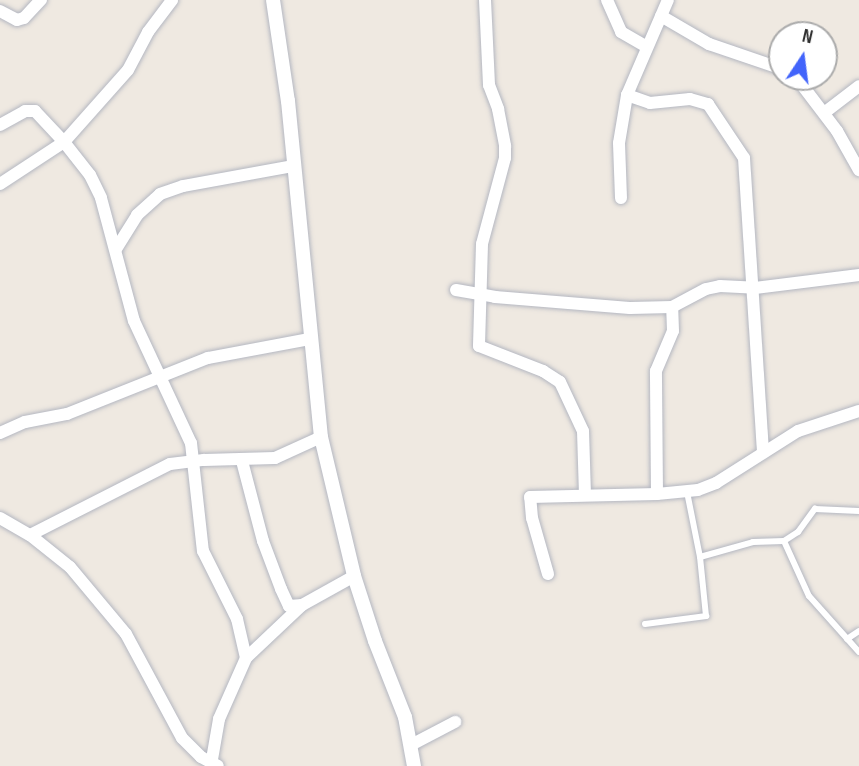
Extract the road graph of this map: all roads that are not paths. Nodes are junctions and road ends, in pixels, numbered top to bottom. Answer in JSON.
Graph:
{"nodes":[{"id":1,"x":41,"y":0,"type":"edge"},
{"id":2,"x":172,"y":0,"type":"edge"},
{"id":3,"x":273,"y":0,"type":"edge"},
{"id":4,"x":485,"y":0,"type":"edge"},
{"id":5,"x":607,"y":0,"type":"edge"},
{"id":6,"x":668,"y":0,"type":"edge"},
{"id":7,"x":0,"y":11,"type":"edge"},
{"id":8,"x":661,"y":16,"type":"junction"},
{"id":9,"x":647,"y":47,"type":"junction"},
{"id":10,"x":768,"y":64,"type":"edge"},
{"id":11,"x":859,"y":86,"type":"edge"},
{"id":12,"x":807,"y":91,"type":"edge"},
{"id":13,"x":627,"y":95,"type":"junction"},
{"id":14,"x":824,"y":113,"type":"junction"},
{"id":15,"x":0,"y":125,"type":"edge"},
{"id":16,"x":64,"y":142,"type":"junction"},
{"id":17,"x":293,"y":166,"type":"junction"},
{"id":18,"x":859,"y":170,"type":"edge"},
{"id":19,"x":0,"y":184,"type":"edge"},
{"id":20,"x":621,"y":198,"type":"dead end"},
{"id":21,"x":116,"y":249,"type":"junction"},
{"id":22,"x":859,"y":275,"type":"edge"},
{"id":23,"x":755,"y":288,"type":"junction"},
{"id":24,"x":456,"y":290,"type":"dead end"},
{"id":25,"x":481,"y":295,"type":"junction"},
{"id":26,"x":672,"y":307,"type":"junction"},
{"id":27,"x":310,"y":339,"type":"junction"},
{"id":28,"x":162,"y":376,"type":"junction"},
{"id":29,"x":859,"y":411,"type":"edge"},
{"id":30,"x":0,"y":433,"type":"edge"},
{"id":31,"x":321,"y":437,"type":"junction"},
{"id":32,"x":763,"y":452,"type":"junction"},
{"id":33,"x":193,"y":461,"type":"junction"},
{"id":34,"x":242,"y":461,"type":"junction"},
{"id":35,"x":687,"y":492,"type":"junction"},
{"id":36,"x":585,"y":494,"type":"junction"},
{"id":37,"x":657,"y":494,"type":"junction"},
{"id":38,"x":859,"y":511,"type":"edge"},
{"id":39,"x":0,"y":518,"type":"edge"},
{"id":40,"x":30,"y":535,"type":"junction"},
{"id":41,"x":784,"y":541,"type":"junction"},
{"id":42,"x":701,"y":557,"type":"junction"},
{"id":43,"x":548,"y":574,"type":"dead end"},
{"id":44,"x":354,"y":576,"type":"junction"},
{"id":45,"x":302,"y":605,"type":"junction"},
{"id":46,"x":645,"y":624,"type":"dead end"},
{"id":47,"x":859,"y":631,"type":"edge"},
{"id":48,"x":847,"y":639,"type":"junction"},
{"id":49,"x":859,"y":652,"type":"edge"},
{"id":50,"x":246,"y":658,"type":"junction"},
{"id":51,"x":455,"y":723,"type":"dead end"},
{"id":52,"x":411,"y":745,"type":"junction"},
{"id":53,"x":215,"y":765,"type":"edge"},
{"id":54,"x":414,"y":766,"type":"edge"}],
"edges":[{"from":1,"to":7,"type":"street"},
{"from":2,"to":16,"type":"street"},
{"from":3,"to":17,"type":"street"},
{"from":4,"to":25,"type":"street"},
{"from":5,"to":9,"type":"street"},
{"from":6,"to":8,"type":"street"},
{"from":8,"to":9,"type":"street"},
{"from":8,"to":10,"type":"street"},
{"from":9,"to":13,"type":"street"},
{"from":11,"to":14,"type":"street"},
{"from":12,"to":14,"type":"street"},
{"from":13,"to":20,"type":"street"},
{"from":13,"to":23,"type":"street"},
{"from":14,"to":18,"type":"street"},
{"from":15,"to":16,"type":"street"},
{"from":16,"to":19,"type":"street"},
{"from":16,"to":21,"type":"street"},
{"from":17,"to":21,"type":"street"},
{"from":17,"to":27,"type":"street"},
{"from":21,"to":28,"type":"street"},
{"from":22,"to":23,"type":"street"},
{"from":23,"to":26,"type":"street"},
{"from":23,"to":32,"type":"street"},
{"from":24,"to":25,"type":"street"},
{"from":25,"to":26,"type":"street"},
{"from":25,"to":36,"type":"street"},
{"from":26,"to":37,"type":"street"},
{"from":27,"to":28,"type":"street"},
{"from":27,"to":31,"type":"street"},
{"from":28,"to":30,"type":"street"},
{"from":28,"to":33,"type":"street"},
{"from":29,"to":32,"type":"street"},
{"from":31,"to":34,"type":"street"},
{"from":31,"to":44,"type":"street"},
{"from":32,"to":35,"type":"street"},
{"from":33,"to":34,"type":"street"},
{"from":33,"to":40,"type":"street"},
{"from":33,"to":50,"type":"street"},
{"from":34,"to":45,"type":"street"},
{"from":35,"to":37,"type":"street"},
{"from":35,"to":42,"type":"lane"},
{"from":36,"to":37,"type":"street"},
{"from":36,"to":43,"type":"street"},
{"from":38,"to":41,"type":"lane"},
{"from":39,"to":40,"type":"street"},
{"from":40,"to":53,"type":"street"},
{"from":41,"to":42,"type":"lane"},
{"from":41,"to":48,"type":"lane"},
{"from":42,"to":46,"type":"lane"},
{"from":44,"to":45,"type":"street"},
{"from":44,"to":52,"type":"street"},
{"from":45,"to":50,"type":"street"},
{"from":47,"to":48,"type":"lane"},
{"from":48,"to":49,"type":"lane"},
{"from":50,"to":53,"type":"street"},
{"from":51,"to":52,"type":"street"},
{"from":52,"to":54,"type":"street"}]}
